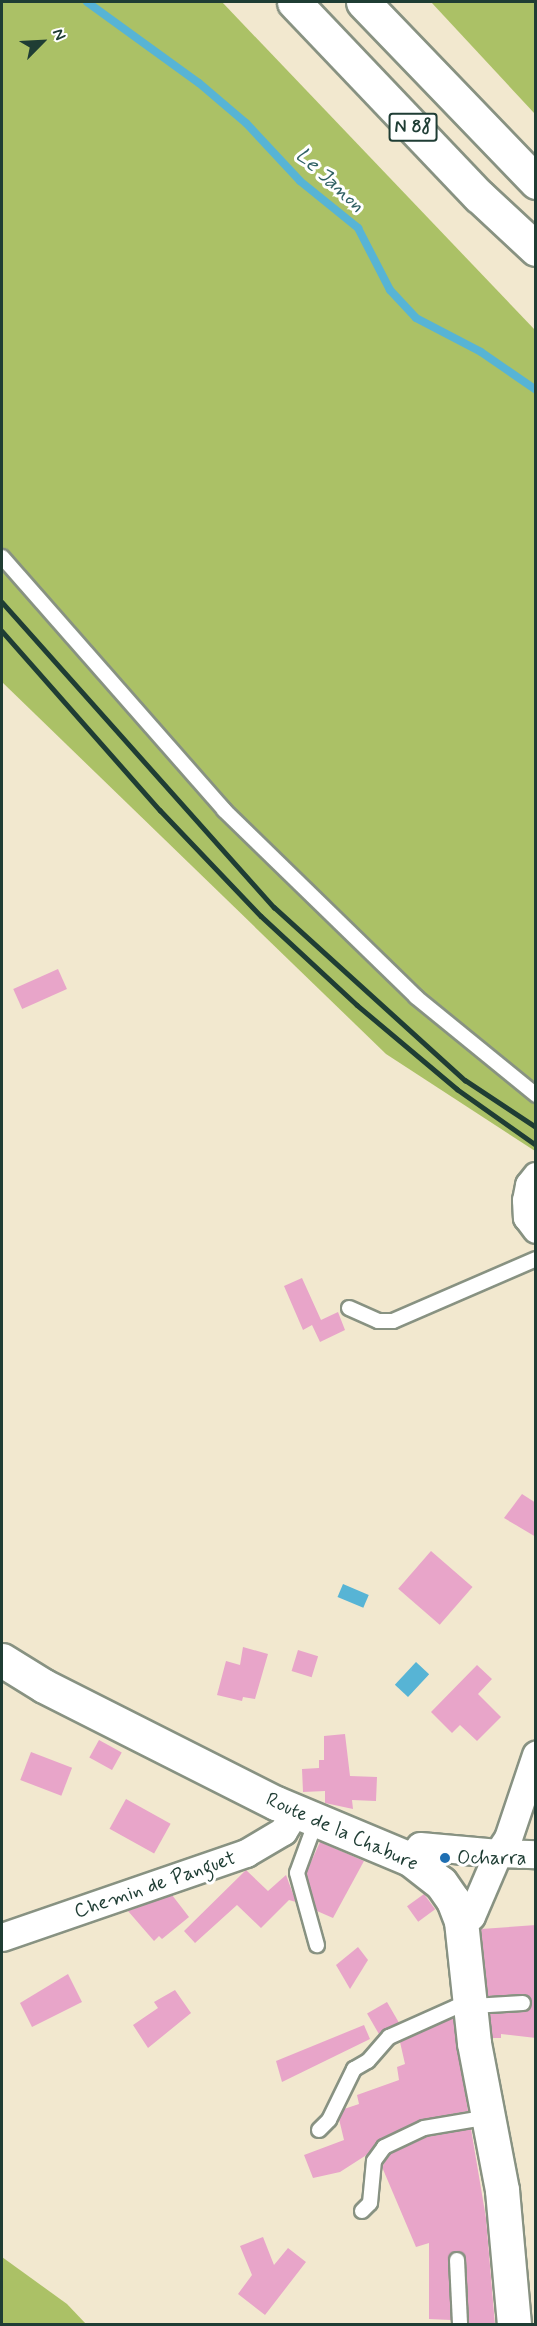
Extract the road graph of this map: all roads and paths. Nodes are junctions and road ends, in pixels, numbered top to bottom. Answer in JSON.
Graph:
{"nodes":[{"id":1,"x":294,"y":2,"type":"edge"},
{"id":2,"x":363,"y":2,"type":"edge"},
{"id":3,"x":536,"y":182,"type":"edge"},
{"id":4,"x":536,"y":249,"type":"edge"},
{"id":5,"x":2,"y":557,"type":"edge"},
{"id":6,"x":536,"y":1095,"type":"edge"},
{"id":7,"x":536,"y":1176,"type":"edge"},
{"id":8,"x":536,"y":1229,"type":"edge"},
{"id":9,"x":536,"y":1259,"type":"edge"},
{"id":10,"x":349,"y":1308,"type":"dead end"},
{"id":11,"x":2,"y":1660,"type":"edge"},
{"id":12,"x":536,"y":1755,"type":"edge"},
{"id":13,"x":306,"y":1817,"type":"junction"},
{"id":14,"x":498,"y":1853,"type":"junction"},
{"id":15,"x":536,"y":1854,"type":"edge"},
{"id":16,"x":410,"y":1859,"type":"junction"},
{"id":17,"x":461,"y":1922,"type":"junction"},
{"id":18,"x":2,"y":1937,"type":"edge"},
{"id":19,"x":317,"y":1945,"type":"dead end"},
{"id":20,"x":523,"y":2003,"type":"dead end"},
{"id":21,"x":470,"y":2005,"type":"junction"},
{"id":22,"x":489,"y":2118,"type":"junction"},
{"id":23,"x":319,"y":2130,"type":"dead end"},
{"id":24,"x":362,"y":2211,"type":"dead end"},
{"id":25,"x":457,"y":2260,"type":"dead end"},
{"id":26,"x":460,"y":2325,"type":"edge"},
{"id":27,"x":514,"y":2325,"type":"edge"}],
"edges":[{"from":1,"to":4,"type":"main road","number":"N 88"},
{"from":2,"to":3,"type":"main road","number":"N 88"},
{"from":5,"to":6,"type":"lane"},
{"from":7,"to":8,"type":"street"},
{"from":9,"to":10,"type":"lane"},
{"from":11,"to":13,"type":"main road","name":"Route de la Chabure"},
{"from":12,"to":14,"type":"street"},
{"from":13,"to":16,"type":"main road","name":"Route de la Chabure"},
{"from":13,"to":18,"type":"street","name":"Chemin de Panguet"},
{"from":13,"to":19,"type":"lane"},
{"from":14,"to":15,"type":"street"},
{"from":14,"to":16,"type":"street"},
{"from":14,"to":17,"type":"street"},
{"from":16,"to":17,"type":"main road","name":"Route de la Chabure"},
{"from":17,"to":21,"type":"main road","name":"Route de la Chabure"},
{"from":20,"to":21,"type":"lane"},
{"from":21,"to":22,"type":"main road","name":"Route de la Chabure"},
{"from":21,"to":23,"type":"lane"},
{"from":22,"to":24,"type":"lane"},
{"from":22,"to":27,"type":"main road","name":"Route de la Chabure"},
{"from":25,"to":26,"type":"lane"}]}
